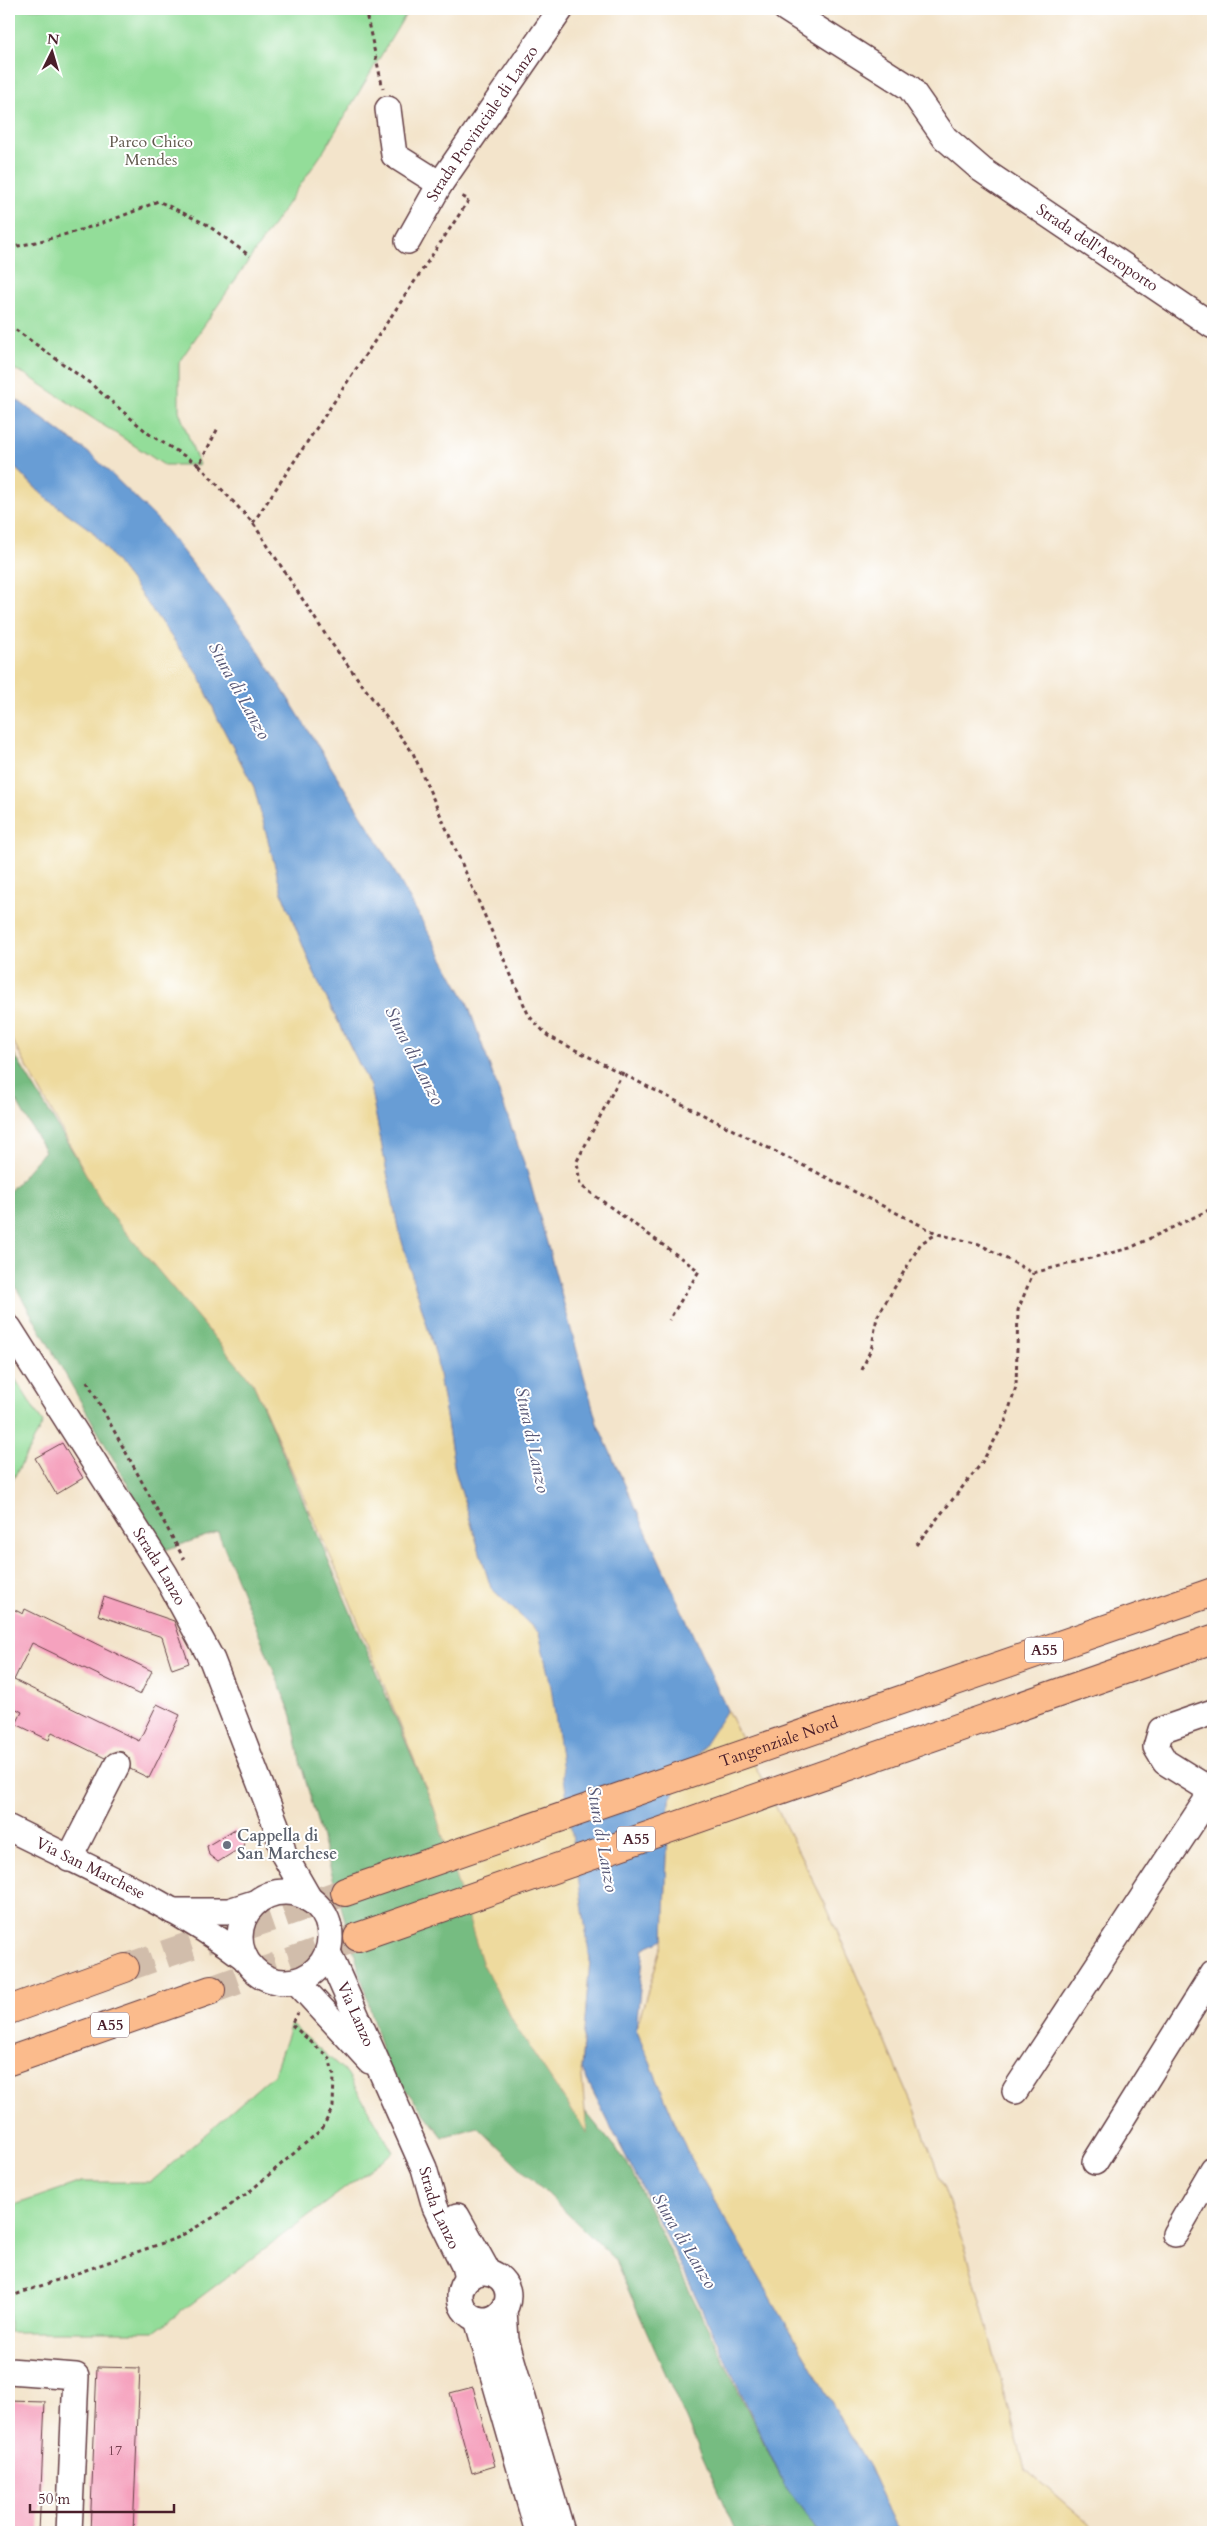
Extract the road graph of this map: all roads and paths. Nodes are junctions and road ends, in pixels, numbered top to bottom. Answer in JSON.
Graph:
{"nodes":[{"id":1,"x":365,"y":9,"type":"edge"},
{"id":2,"x":561,"y":9,"type":"edge"},
{"id":3,"x":786,"y":9,"type":"edge"},
{"id":4,"x":388,"y":109,"type":"joint"},
{"id":5,"x":440,"y":184,"type":"junction"},
{"id":6,"x":408,"y":241,"type":"dead end"},
{"id":7,"x":9,"y":248,"type":"edge"},
{"id":8,"x":250,"y":256,"type":"dead end"},
{"id":9,"x":9,"y":325,"type":"edge"},
{"id":10,"x":1213,"y":326,"type":"edge"},
{"id":11,"x":218,"y":428,"type":"dead end"},
{"id":12,"x":199,"y":465,"type":"junction"},
{"id":13,"x":253,"y":523,"type":"junction"},
{"id":14,"x":623,"y":1072,"type":"junction"},
{"id":15,"x":1213,"y":1208,"type":"edge"},
{"id":16,"x":938,"y":1234,"type":"junction"},
{"id":17,"x":1033,"y":1273,"type":"junction"},
{"id":18,"x":669,"y":1320,"type":"dead end"},
{"id":19,"x":9,"y":1328,"type":"edge"},
{"id":20,"x":862,"y":1370,"type":"dead end"},
{"id":21,"x":87,"y":1381,"type":"dead end"},
{"id":22,"x":916,"y":1545,"type":"dead end"},
{"id":23,"x":185,"y":1561,"type":"dead end"},
{"id":24,"x":1213,"y":1592,"type":"edge"},
{"id":25,"x":1213,"y":1639,"type":"edge"},
{"id":26,"x":1213,"y":1712,"type":"edge"},
{"id":27,"x":117,"y":1765,"type":"dead end"},
{"id":28,"x":276,"y":1825,"type":"junction"},
{"id":29,"x":9,"y":1828,"type":"edge"},
{"id":30,"x":69,"y":1858,"type":"junction"},
{"id":31,"x":355,"y":1889,"type":"tunnel mouth"},
{"id":32,"x":264,"y":1898,"type":"junction"},
{"id":33,"x":310,"y":1900,"type":"junction"},
{"id":34,"x":172,"y":1911,"type":"junction"},
{"id":35,"x":369,"y":1933,"type":"tunnel mouth"},
{"id":36,"x":328,"y":1952,"type":"junction"},
{"id":37,"x":245,"y":1958,"type":"junction"},
{"id":38,"x":125,"y":1968,"type":"tunnel mouth"},
{"id":39,"x":1213,"y":1973,"type":"edge"},
{"id":40,"x":302,"y":1989,"type":"junction"},
{"id":41,"x":211,"y":1990,"type":"tunnel mouth"},
{"id":42,"x":9,"y":2010,"type":"edge"},
{"id":43,"x":9,"y":2061,"type":"edge"},
{"id":44,"x":383,"y":2076,"type":"junction"},
{"id":45,"x":1015,"y":2091,"type":"dead end"},
{"id":46,"x":1095,"y":2162,"type":"dead end"},
{"id":47,"x":424,"y":2168,"type":"joint"},
{"id":48,"x":1213,"y":2169,"type":"edge"},
{"id":49,"x":1175,"y":2234,"type":"dead end"},
{"id":50,"x":478,"y":2275,"type":"junction"},
{"id":51,"x":9,"y":2297,"type":"edge"},
{"id":52,"x":504,"y":2310,"type":"junction"},
{"id":53,"x":477,"y":2319,"type":"junction"},
{"id":54,"x":9,"y":2371,"type":"edge"},
{"id":55,"x":69,"y":2532,"type":"edge"},
{"id":56,"x":538,"y":2532,"type":"edge"},
{"id":57,"x":562,"y":2532,"type":"edge"}],
"edges":[{"from":1,"to":4,"type":"path"},
{"from":2,"to":5,"type":"street","name":"Strada Provinciale di Lanzo"},
{"from":3,"to":10,"type":"street","name":"Strada dell'Aeroporto"},
{"from":4,"to":5,"type":"street"},
{"from":5,"to":6,"type":"street","name":"Strada Provinciale di Lanzo"},
{"from":5,"to":13,"type":"path"},
{"from":7,"to":8,"type":"path"},
{"from":9,"to":12,"type":"path"},
{"from":11,"to":12,"type":"path"},
{"from":12,"to":13,"type":"path"},
{"from":13,"to":14,"type":"path"},
{"from":14,"to":16,"type":"path"},
{"from":14,"to":18,"type":"path"},
{"from":15,"to":17,"type":"path"},
{"from":16,"to":17,"type":"path"},
{"from":16,"to":20,"type":"path"},
{"from":17,"to":22,"type":"path"},
{"from":19,"to":28,"type":"street","name":"Strada Lanzo"},
{"from":21,"to":23,"type":"path"},
{"from":24,"to":31,"type":"highway","name":"Tangenziale Nord","number":"A55"},
{"from":25,"to":35,"type":"highway","number":"A55"},
{"from":26,"to":45,"type":"street"},
{"from":27,"to":30,"type":"street"},
{"from":28,"to":32,"type":"street","name":"Strada Lanzo"},
{"from":28,"to":33,"type":"street","name":"Strada Lanzo"},
{"from":29,"to":30,"type":"street","name":"Via San Marchese"},
{"from":30,"to":34,"type":"street","name":"Via San Marchese"},
{"from":32,"to":33,"type":"street"},
{"from":32,"to":34,"type":"street","name":"Via San Marchese"},
{"from":32,"to":37,"type":"street"},
{"from":33,"to":36,"type":"street"},
{"from":34,"to":37,"type":"street","name":"Via San Marchese"},
{"from":36,"to":40,"type":"street"},
{"from":36,"to":44,"type":"street","name":"Via Lanzo"},
{"from":37,"to":40,"type":"street"},
{"from":38,"to":42,"type":"highway"},
{"from":39,"to":46,"type":"street"},
{"from":40,"to":44,"type":"street","name":"Via Lanzo"},
{"from":40,"to":51,"type":"path"},
{"from":41,"to":43,"type":"highway","number":"A55"},
{"from":44,"to":47,"type":"street","name":"Via Lanzo"},
{"from":47,"to":50,"type":"street","name":"Strada Lanzo"},
{"from":48,"to":49,"type":"street"},
{"from":50,"to":52,"type":"street"},
{"from":50,"to":53,"type":"street"},
{"from":52,"to":53,"type":"street"},
{"from":52,"to":57,"type":"street"},
{"from":53,"to":56,"type":"street"},
{"from":54,"to":55,"type":"street"}]}
